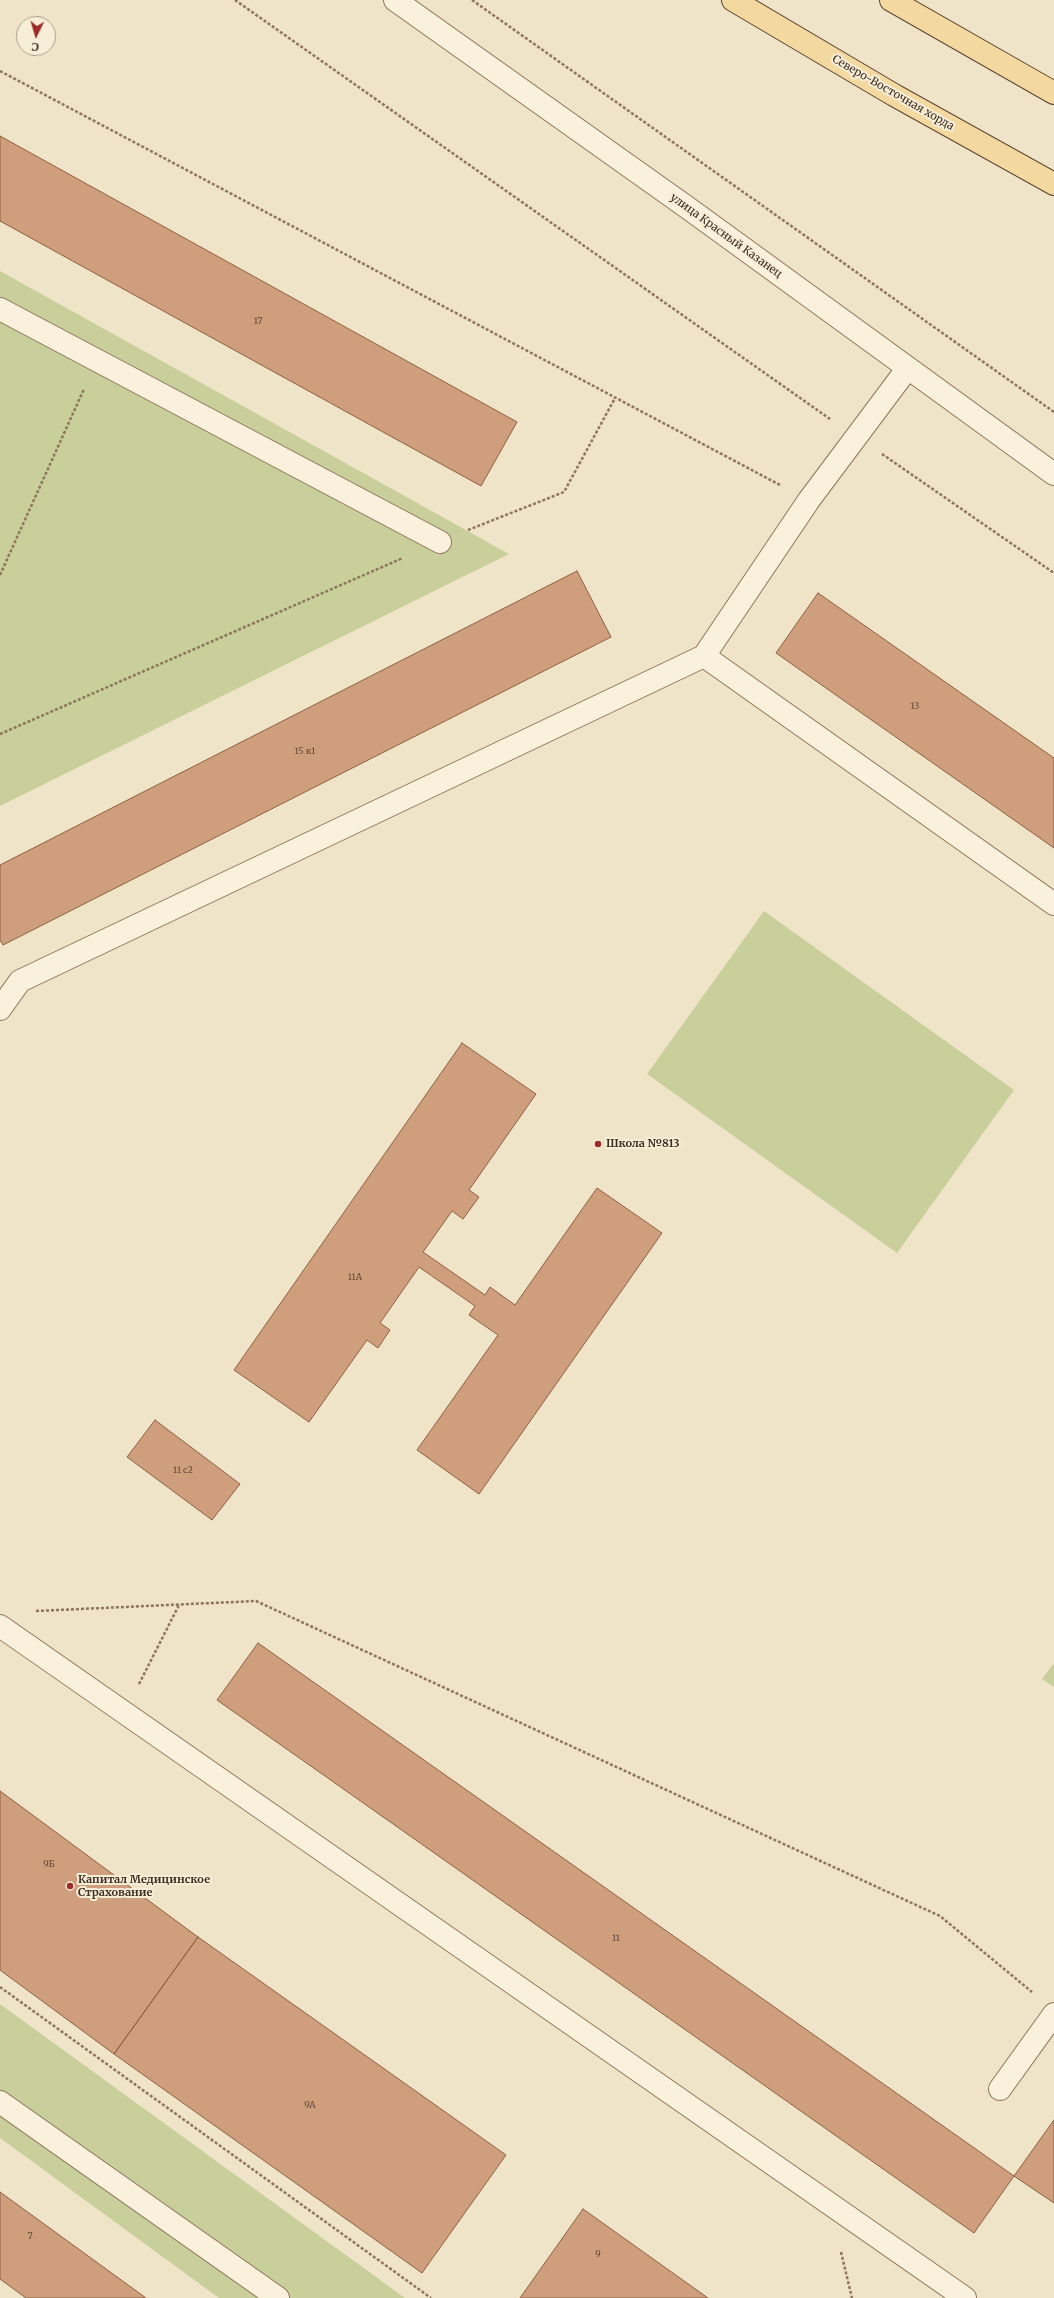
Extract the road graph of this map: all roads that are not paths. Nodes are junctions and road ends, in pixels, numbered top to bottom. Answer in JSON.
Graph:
{"nodes":[{"id":1,"x":395,"y":0,"type":"edge"},
{"id":2,"x":733,"y":0,"type":"edge"},
{"id":3,"x":891,"y":0,"type":"edge"},
{"id":4,"x":1054,"y":93,"type":"edge"},
{"id":5,"x":1054,"y":184,"type":"edge"},
{"id":6,"x":0,"y":309,"type":"edge"},
{"id":7,"x":908,"y":369,"type":"junction"},
{"id":8,"x":1054,"y":474,"type":"edge"},
{"id":9,"x":440,"y":542,"type":"road end"},
{"id":10,"x":704,"y":656,"type":"junction"},
{"id":11,"x":1054,"y":904,"type":"edge"},
{"id":12,"x":0,"y":1009,"type":"edge"},
{"id":13,"x":0,"y":1626,"type":"edge"},
{"id":14,"x":1054,"y":2014,"type":"edge"},
{"id":15,"x":1000,"y":2089,"type":"dead end"},
{"id":16,"x":0,"y":2102,"type":"edge"},
{"id":17,"x":278,"y":2298,"type":"edge"},
{"id":18,"x":965,"y":2298,"type":"edge"}],
"edges":[{"from":1,"to":7,"type":"street","name":"улица Красный Казанец"},
{"from":2,"to":5,"type":"main road","name":"Северо-Восточная хорда"},
{"from":3,"to":4,"type":"main road"},
{"from":6,"to":9,"type":"street"},
{"from":7,"to":8,"type":"street","name":"улица Красный Казанец"},
{"from":7,"to":10,"type":"street"},
{"from":10,"to":11,"type":"street"},
{"from":10,"to":12,"type":"street"},
{"from":13,"to":18,"type":"street"},
{"from":14,"to":15,"type":"street"},
{"from":16,"to":17,"type":"street"}]}
